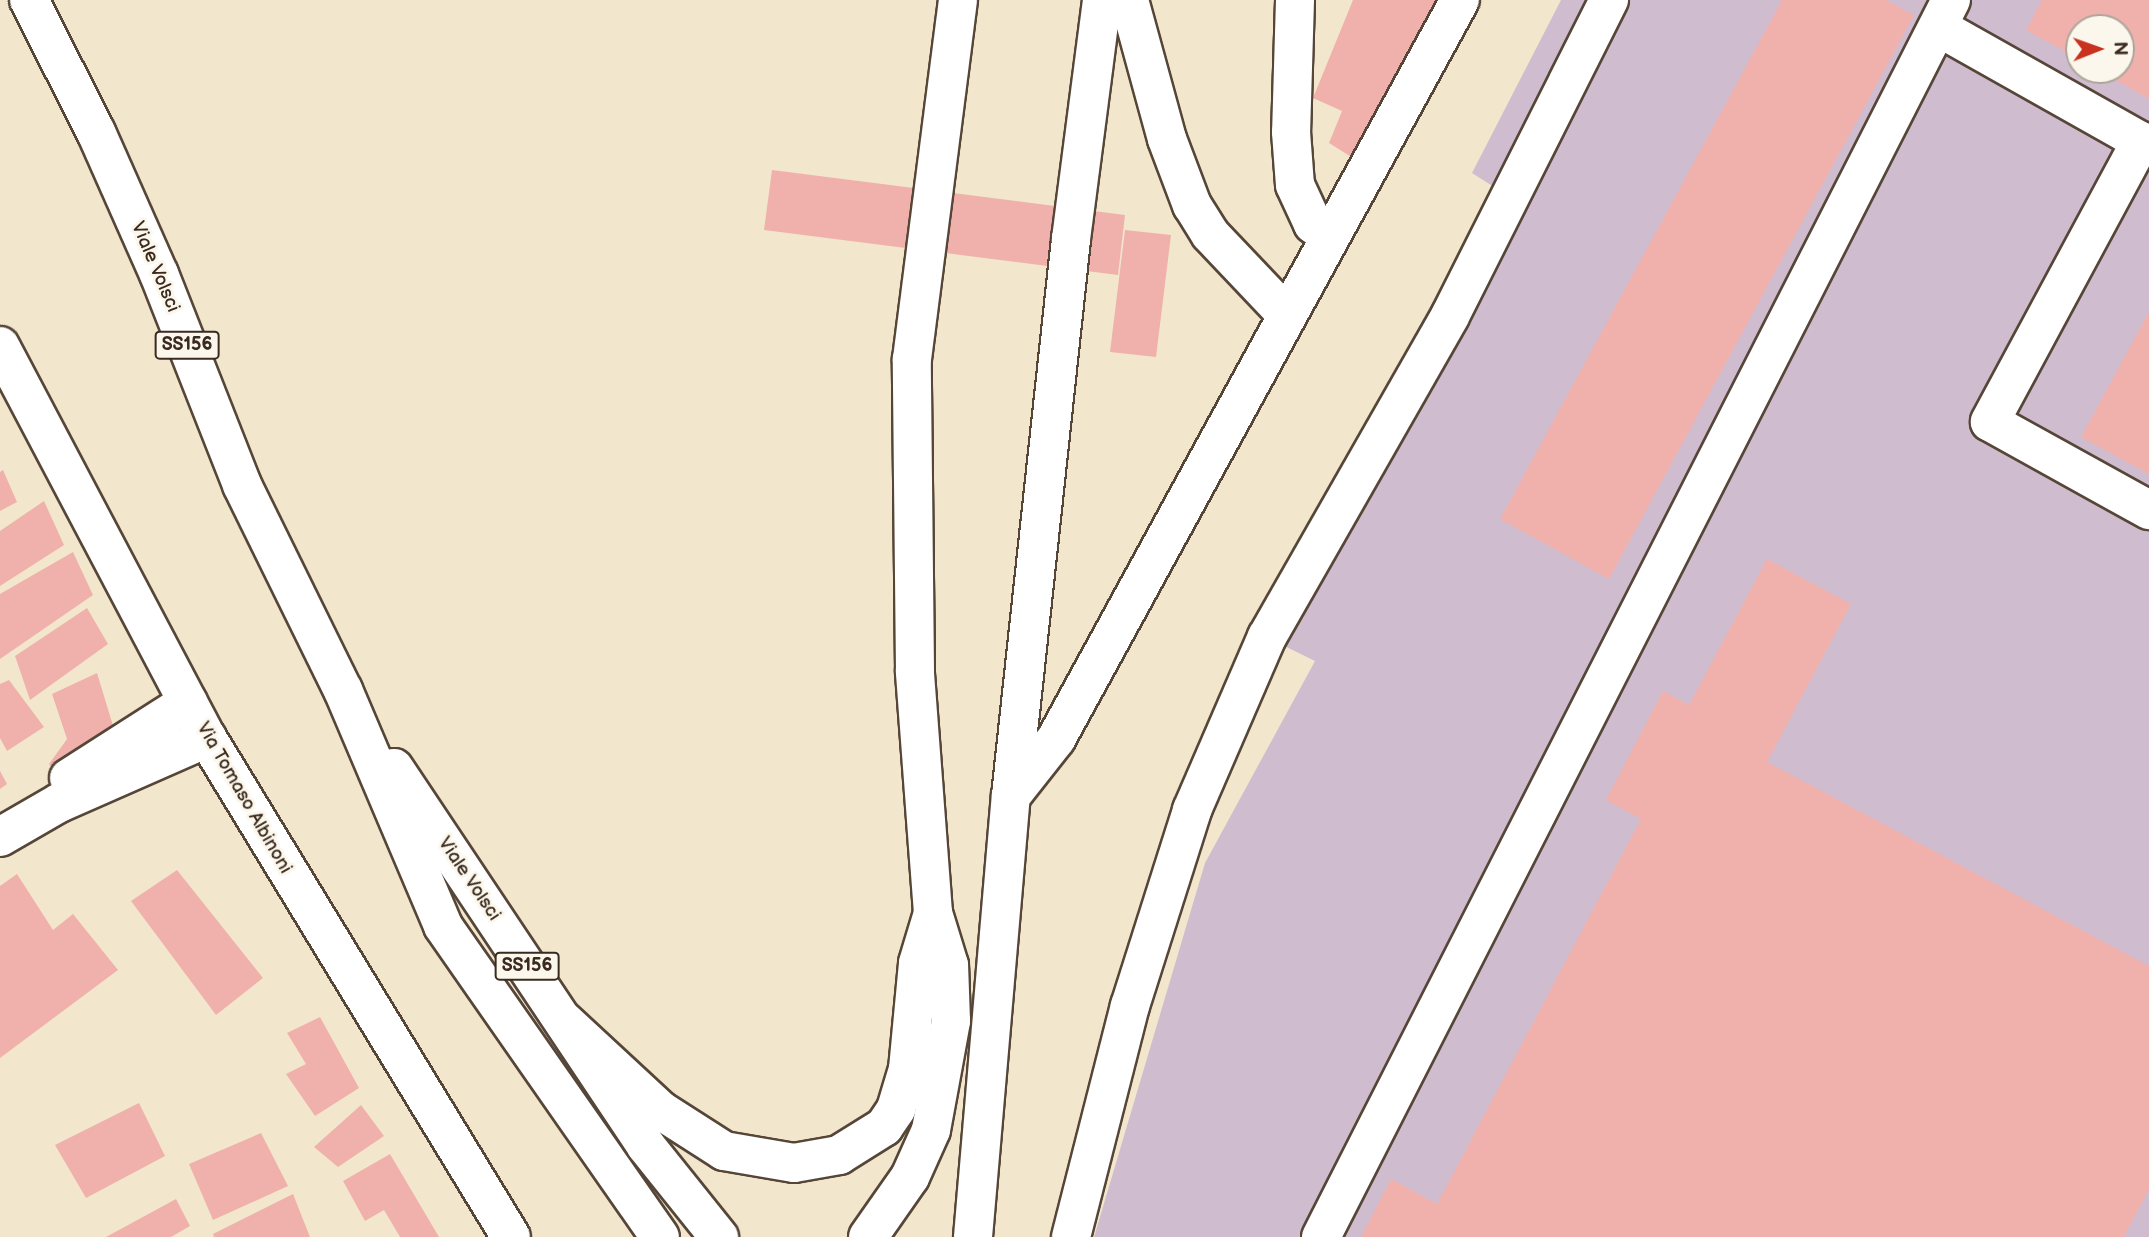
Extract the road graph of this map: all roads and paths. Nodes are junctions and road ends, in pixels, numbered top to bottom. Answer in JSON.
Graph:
{"nodes":[{"id":1,"x":29,"y":0,"type":"edge"},
{"id":2,"x":958,"y":0,"type":"edge"},
{"id":3,"x":1102,"y":0,"type":"edge"},
{"id":4,"x":1129,"y":0,"type":"edge"},
{"id":5,"x":1295,"y":0,"type":"edge"},
{"id":6,"x":1460,"y":0,"type":"edge"},
{"id":7,"x":1609,"y":0,"type":"edge"},
{"id":8,"x":1944,"y":13,"type":"edge"},
{"id":9,"x":2145,"y":144,"type":"edge"},
{"id":10,"x":1329,"y":236,"type":"junction"},
{"id":11,"x":1286,"y":314,"type":"junction"},
{"id":12,"x":0,"y":346,"type":"edge"},
{"id":13,"x":2149,"y":510,"type":"edge"},
{"id":14,"x":343,"y":690,"type":"junction"},
{"id":15,"x":188,"y":702,"type":"junction"},
{"id":16,"x":207,"y":738,"type":"junction"},
{"id":17,"x":1010,"y":796,"type":"junction"},
{"id":18,"x":0,"y":822,"type":"edge"},
{"id":19,"x":0,"y":838,"type":"edge"},
{"id":20,"x":933,"y":913,"type":"junction"},
{"id":21,"x":564,"y":1021,"type":"junction"},
{"id":22,"x":981,"y":1139,"type":"junction"},
{"id":23,"x":511,"y":1237,"type":"edge"},
{"id":24,"x":660,"y":1237,"type":"edge"},
{"id":25,"x":719,"y":1237,"type":"edge"},
{"id":26,"x":867,"y":1237,"type":"edge"},
{"id":27,"x":951,"y":1237,"type":"edge"},
{"id":28,"x":973,"y":1237,"type":"edge"},
{"id":29,"x":1071,"y":1237,"type":"edge"},
{"id":30,"x":1321,"y":1237,"type":"edge"}],
"edges":[{"from":1,"to":14,"type":"main road","name":"Viale Volsci","number":"SS156"},
{"from":2,"to":20,"type":"main road"},
{"from":3,"to":17,"type":"main road"},
{"from":4,"to":11,"type":"main road"},
{"from":5,"to":10,"type":"main road"},
{"from":6,"to":10,"type":"main road"},
{"from":7,"to":29,"type":"main road"},
{"from":8,"to":9,"type":"main road"},
{"from":8,"to":30,"type":"main road"},
{"from":9,"to":13,"type":"main road"},
{"from":10,"to":11,"type":"main road"},
{"from":11,"to":17,"type":"main road"},
{"from":12,"to":15,"type":"main road","name":"Via Tomaso Albinoni"},
{"from":14,"to":21,"type":"main road","name":"Viale Volsci","number":"SS156"},
{"from":14,"to":24,"type":"main road","name":"Viale Volsci","number":"SS156"},
{"from":15,"to":16,"type":"main road","name":"Via Tomaso Albinoni"},
{"from":15,"to":18,"type":"main road"},
{"from":16,"to":19,"type":"main road"},
{"from":16,"to":23,"type":"main road","name":"Via Tomaso Albinoni"},
{"from":17,"to":22,"type":"main road"},
{"from":20,"to":21,"type":"main road"},
{"from":20,"to":26,"type":"main road"},
{"from":21,"to":25,"type":"main road","name":"Viale Volsci","number":"SS156"},
{"from":22,"to":27,"type":"main road"},
{"from":22,"to":28,"type":"main road"}]}
